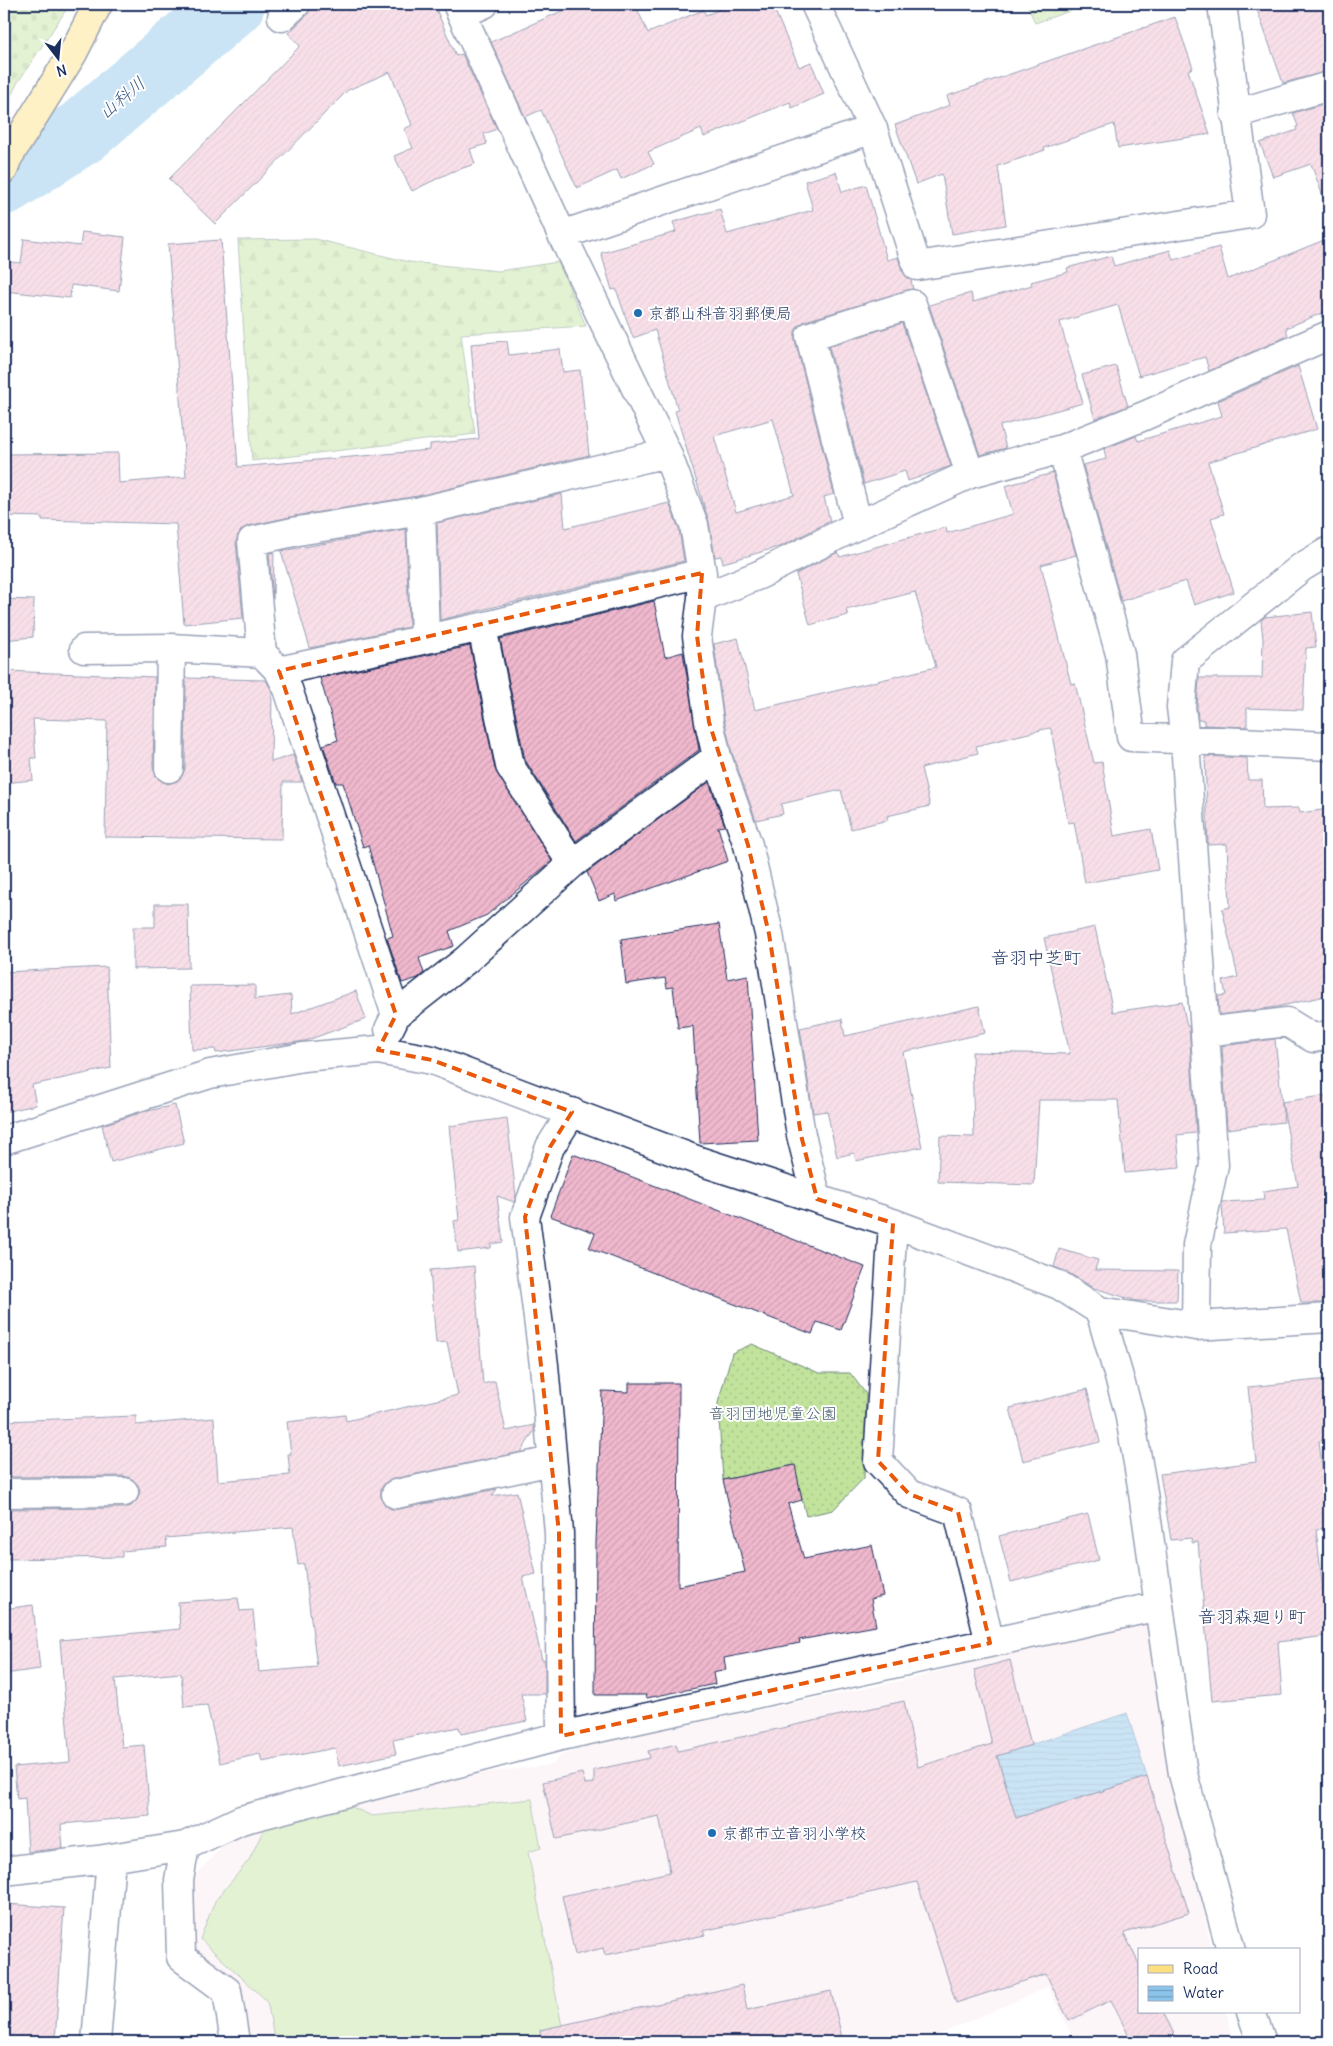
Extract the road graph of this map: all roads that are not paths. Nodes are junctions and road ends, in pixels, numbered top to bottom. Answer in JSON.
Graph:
{"nodes":[{"id":1,"x":98,"y":4,"type":"edge"},
{"id":2,"x":815,"y":4,"type":"edge"},
{"id":3,"x":1222,"y":4,"type":"edge"},
{"id":4,"x":467,"y":7,"type":"edge"},
{"id":5,"x":1329,"y":86,"type":"edge"},
{"id":6,"x":1235,"y":114,"type":"junction"},
{"id":7,"x":872,"y":129,"type":"junction"},
{"id":8,"x":5,"y":164,"type":"edge"},
{"id":9,"x":562,"y":235,"type":"junction"},
{"id":10,"x":1329,"y":335,"type":"edge"},
{"id":11,"x":1062,"y":449,"type":"junction"},
{"id":12,"x":667,"y":453,"type":"junction"},
{"id":13,"x":970,"y":474,"type":"junction"},
{"id":14,"x":421,"y":511,"type":"junction"},
{"id":15,"x":858,"y":525,"type":"junction"},
{"id":16,"x":1329,"y":550,"type":"edge"},
{"id":17,"x":702,"y":586,"type":"junction"},
{"id":18,"x":482,"y":627,"type":"junction"},
{"id":19,"x":425,"y":638,"type":"junction"},
{"id":20,"x":171,"y":648,"type":"junction"},
{"id":21,"x":84,"y":649,"type":"dead end"},
{"id":22,"x":270,"y":662,"type":"junction"},
{"id":23,"x":1185,"y":741,"type":"junction"},
{"id":24,"x":1329,"y":746,"type":"edge"},
{"id":25,"x":717,"y":757,"type":"junction"},
{"id":26,"x":169,"y":768,"type":"dead end"},
{"id":27,"x":572,"y":864,"type":"junction"},
{"id":28,"x":396,"y":1014,"type":"junction"},
{"id":29,"x":1206,"y":1032,"type":"junction"},
{"id":30,"x":1329,"y":1035,"type":"edge"},
{"id":31,"x":378,"y":1050,"type":"junction"},
{"id":32,"x":572,"y":1112,"type":"junction"},
{"id":33,"x":4,"y":1140,"type":"edge"},
{"id":34,"x":817,"y":1199,"type":"junction"},
{"id":35,"x":893,"y":1223,"type":"junction"},
{"id":36,"x":1100,"y":1311,"type":"junction"},
{"id":37,"x":1329,"y":1318,"type":"edge"},
{"id":38,"x":1196,"y":1326,"type":"junction"},
{"id":39,"x":552,"y":1461,"type":"junction"},
{"id":40,"x":124,"y":1492,"type":"dead end"},
{"id":41,"x":4,"y":1493,"type":"edge"},
{"id":42,"x":396,"y":1494,"type":"dead end"},
{"id":43,"x":1159,"y":1606,"type":"junction"},
{"id":44,"x":990,"y":1643,"type":"junction"},
{"id":45,"x":561,"y":1736,"type":"junction"},
{"id":46,"x":185,"y":1846,"type":"junction"},
{"id":47,"x":111,"y":1858,"type":"junction"},
{"id":48,"x":4,"y":1871,"type":"edge"},
{"id":49,"x":1230,"y":1948,"type":"edge"},
{"id":50,"x":1252,"y":2014,"type":"edge"},
{"id":51,"x":96,"y":2042,"type":"edge"},
{"id":52,"x":235,"y":2042,"type":"edge"},
{"id":53,"x":1262,"y":2042,"type":"edge"}],
"edges":[{"from":1,"to":8,"type":"main road"},
{"from":2,"to":7,"type":"street"},
{"from":3,"to":6,"type":"street"},
{"from":4,"to":9,"type":"street"},
{"from":5,"to":6,"type":"street"},
{"from":6,"to":7,"type":"street"},
{"from":7,"to":9,"type":"street"},
{"from":9,"to":12,"type":"street"},
{"from":10,"to":11,"type":"street"},
{"from":11,"to":13,"type":"street"},
{"from":11,"to":23,"type":"street"},
{"from":12,"to":14,"type":"street"},
{"from":12,"to":17,"type":"street"},
{"from":13,"to":15,"type":"street"},
{"from":13,"to":15,"type":"street"},
{"from":14,"to":19,"type":"street"},
{"from":14,"to":22,"type":"street"},
{"from":15,"to":17,"type":"street"},
{"from":16,"to":23,"type":"street"},
{"from":17,"to":18,"type":"street"},
{"from":17,"to":25,"type":"street"},
{"from":18,"to":19,"type":"street"},
{"from":18,"to":27,"type":"street"},
{"from":19,"to":22,"type":"street"},
{"from":20,"to":21,"type":"street"},
{"from":20,"to":22,"type":"street"},
{"from":20,"to":26,"type":"street"},
{"from":22,"to":28,"type":"street"},
{"from":23,"to":24,"type":"street"},
{"from":23,"to":29,"type":"street"},
{"from":25,"to":27,"type":"street"},
{"from":25,"to":34,"type":"street"},
{"from":27,"to":28,"type":"street"},
{"from":28,"to":31,"type":"street"},
{"from":29,"to":30,"type":"street"},
{"from":29,"to":38,"type":"street"},
{"from":31,"to":32,"type":"street"},
{"from":31,"to":33,"type":"street"},
{"from":32,"to":34,"type":"street"},
{"from":32,"to":39,"type":"street"},
{"from":34,"to":35,"type":"street"},
{"from":35,"to":36,"type":"street"},
{"from":35,"to":44,"type":"street"},
{"from":36,"to":38,"type":"street"},
{"from":36,"to":43,"type":"street"},
{"from":37,"to":38,"type":"street"},
{"from":39,"to":42,"type":"street"},
{"from":39,"to":45,"type":"street"},
{"from":40,"to":41,"type":"street"},
{"from":43,"to":44,"type":"street"},
{"from":43,"to":49,"type":"street"},
{"from":44,"to":45,"type":"street"},
{"from":45,"to":46,"type":"street"},
{"from":46,"to":47,"type":"street"},
{"from":46,"to":52,"type":"street"},
{"from":47,"to":48,"type":"street"},
{"from":47,"to":51,"type":"street"},
{"from":50,"to":53,"type":"street"}]}
